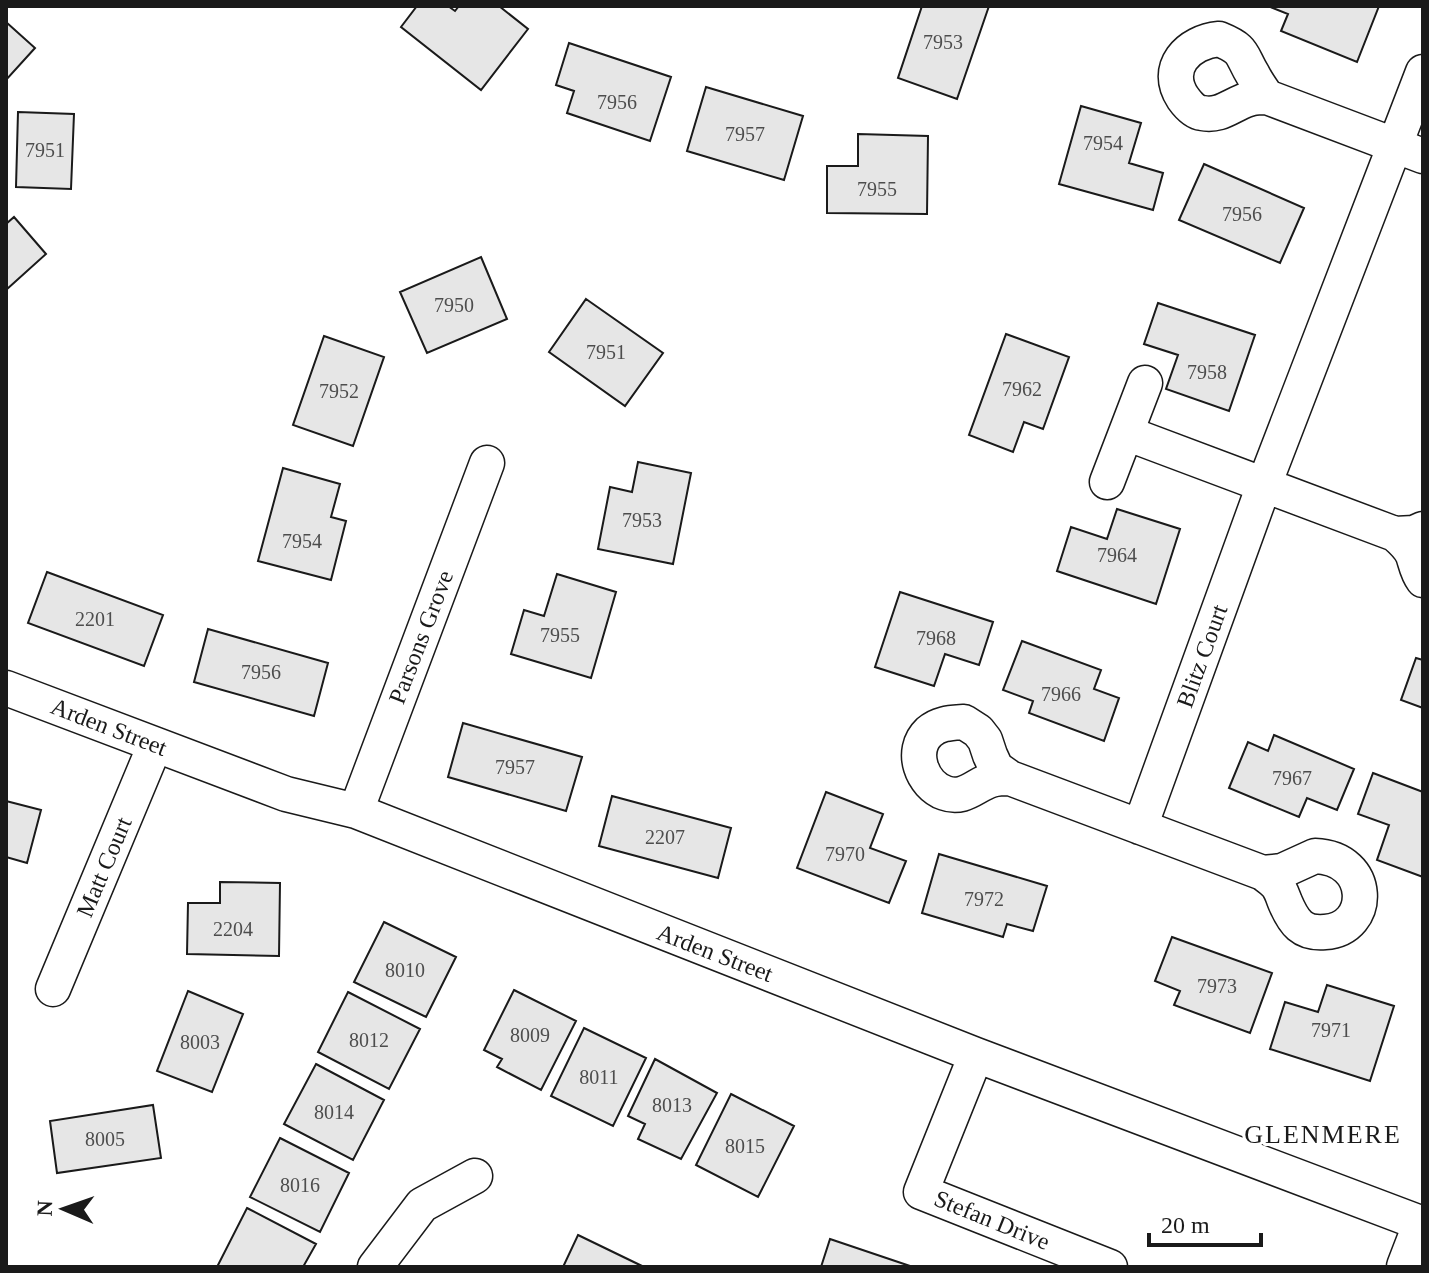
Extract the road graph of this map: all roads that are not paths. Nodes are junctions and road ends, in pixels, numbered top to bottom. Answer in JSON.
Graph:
{"nodes":[{"id":1,"x":1423,"y":72,"type":"edge"},
{"id":2,"x":1267,"y":97,"type":"dead end"},
{"id":3,"x":1409,"y":151,"type":"edge"},
{"id":4,"x":1145,"y":383,"type":"dead end"},
{"id":5,"x":1126,"y":433,"type":"junction"},
{"id":6,"x":487,"y":463,"type":"dead end"},
{"id":7,"x":1107,"y":482,"type":"dead end"},
{"id":8,"x":1264,"y":485,"type":"junction"},
{"id":9,"x":1409,"y":532,"type":"edge"},
{"id":10,"x":1423,"y":580,"type":"edge"},
{"id":11,"x":6,"y":688,"type":"edge"},
{"id":12,"x":155,"y":745,"type":"junction"},
{"id":13,"x":1010,"y":778,"type":"dead end"},
{"id":14,"x":356,"y":811,"type":"junction"},
{"id":15,"x":1140,"y":827,"type":"junction"},
{"id":16,"x":1263,"y":873,"type":"dead end"},
{"id":17,"x":53,"y":989,"type":"dead end"},
{"id":18,"x":976,"y":1055,"type":"junction"},
{"id":19,"x":475,"y":1176,"type":"dead end"},
{"id":20,"x":1423,"y":1226,"type":"edge"},
{"id":21,"x":375,"y":1267,"type":"edge"},
{"id":22,"x":1110,"y":1267,"type":"edge"},
{"id":23,"x":1408,"y":1267,"type":"edge"}],
"edges":[{"from":1,"to":3,"type":"street","name":"Blitz Court"},
{"from":2,"to":3,"type":"street"},
{"from":3,"to":8,"type":"street","name":"Blitz Court"},
{"from":4,"to":5,"type":"street"},
{"from":5,"to":7,"type":"street"},
{"from":5,"to":8,"type":"street"},
{"from":6,"to":14,"type":"street","name":"Parsons Grove"},
{"from":8,"to":9,"type":"street"},
{"from":8,"to":15,"type":"street","name":"Blitz Court"},
{"from":9,"to":10,"type":"street"},
{"from":11,"to":12,"type":"street","name":"Arden Street"},
{"from":12,"to":14,"type":"street","name":"Arden Street"},
{"from":12,"to":17,"type":"street","name":"Matt Court"},
{"from":13,"to":15,"type":"street"},
{"from":14,"to":18,"type":"street","name":"Arden Street"},
{"from":15,"to":16,"type":"street"},
{"from":18,"to":20,"type":"street","name":"Arden Street"},
{"from":18,"to":22,"type":"street","name":"Stefan Drive"},
{"from":19,"to":21,"type":"street"},
{"from":20,"to":23,"type":"street"}]}
